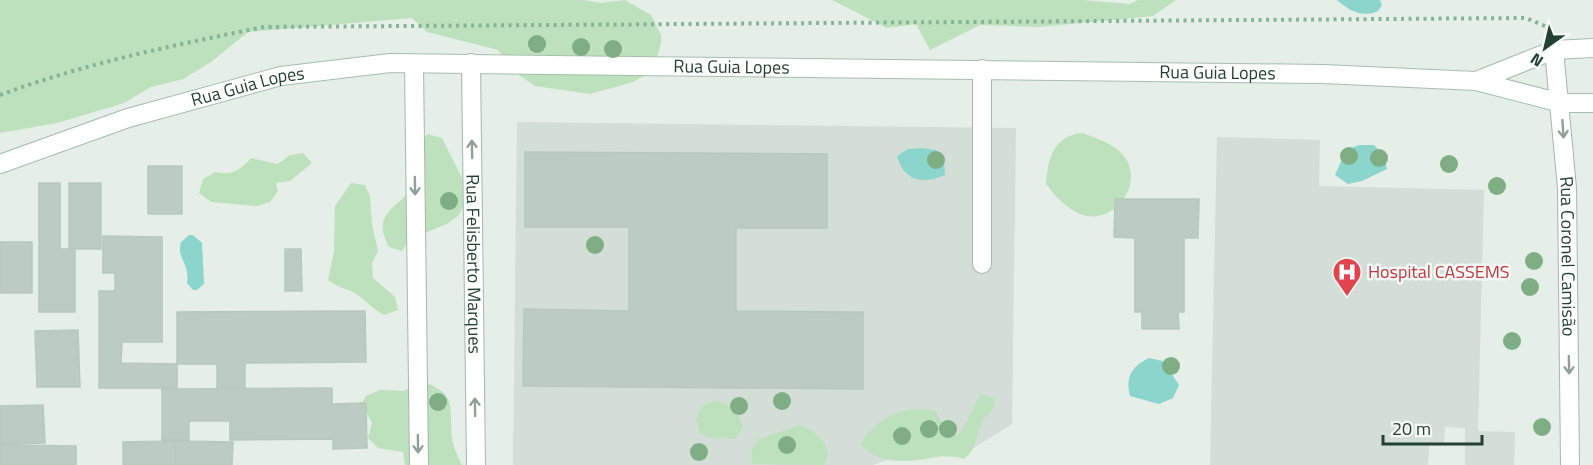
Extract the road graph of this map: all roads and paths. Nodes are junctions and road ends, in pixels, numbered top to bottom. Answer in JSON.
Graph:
{"nodes":[{"id":1,"x":1585,"y":49,"type":"edge"},
{"id":2,"x":1554,"y":50,"type":"junction"},
{"id":3,"x":471,"y":63,"type":"junction"},
{"id":4,"x":414,"y":65,"type":"junction"},
{"id":5,"x":982,"y":69,"type":"junction"},
{"id":6,"x":1476,"y":81,"type":"junction"},
{"id":7,"x":0,"y":95,"type":"edge"},
{"id":8,"x":1561,"y":103,"type":"junction"},
{"id":9,"x":1593,"y":103,"type":"edge"},
{"id":10,"x":0,"y":164,"type":"edge"},
{"id":11,"x":982,"y":264,"type":"dead end"},
{"id":12,"x":418,"y":465,"type":"edge"},
{"id":13,"x":476,"y":465,"type":"edge"},
{"id":14,"x":1570,"y":465,"type":"edge"}],
"edges":[{"from":1,"to":2,"type":"main road","name":"Rua Guia Lopes"},
{"from":1,"to":7,"type":"path"},
{"from":2,"to":6,"type":"main road","name":"Rua Guia Lopes"},
{"from":2,"to":8,"type":"main road","name":"Rua Coronel Camisão"},
{"from":3,"to":4,"type":"main road","name":"Rua Guia Lopes"},
{"from":3,"to":5,"type":"main road","name":"Rua Guia Lopes"},
{"from":13,"to":3,"type":"main road","name":"Rua Felisberto Marques","one_way":true},
{"from":4,"to":10,"type":"main road","name":"Rua Guia Lopes"},
{"from":4,"to":12,"type":"main road","one_way":true},
{"from":5,"to":6,"type":"main road","name":"Rua Guia Lopes"},
{"from":5,"to":11,"type":"main road"},
{"from":6,"to":8,"type":"main road","name":"Rua Guia Lopes"},
{"from":8,"to":9,"type":"main road","name":"Rua Guia Lopes"},
{"from":8,"to":14,"type":"main road","name":"Rua Coronel Camisão","one_way":true}]}
